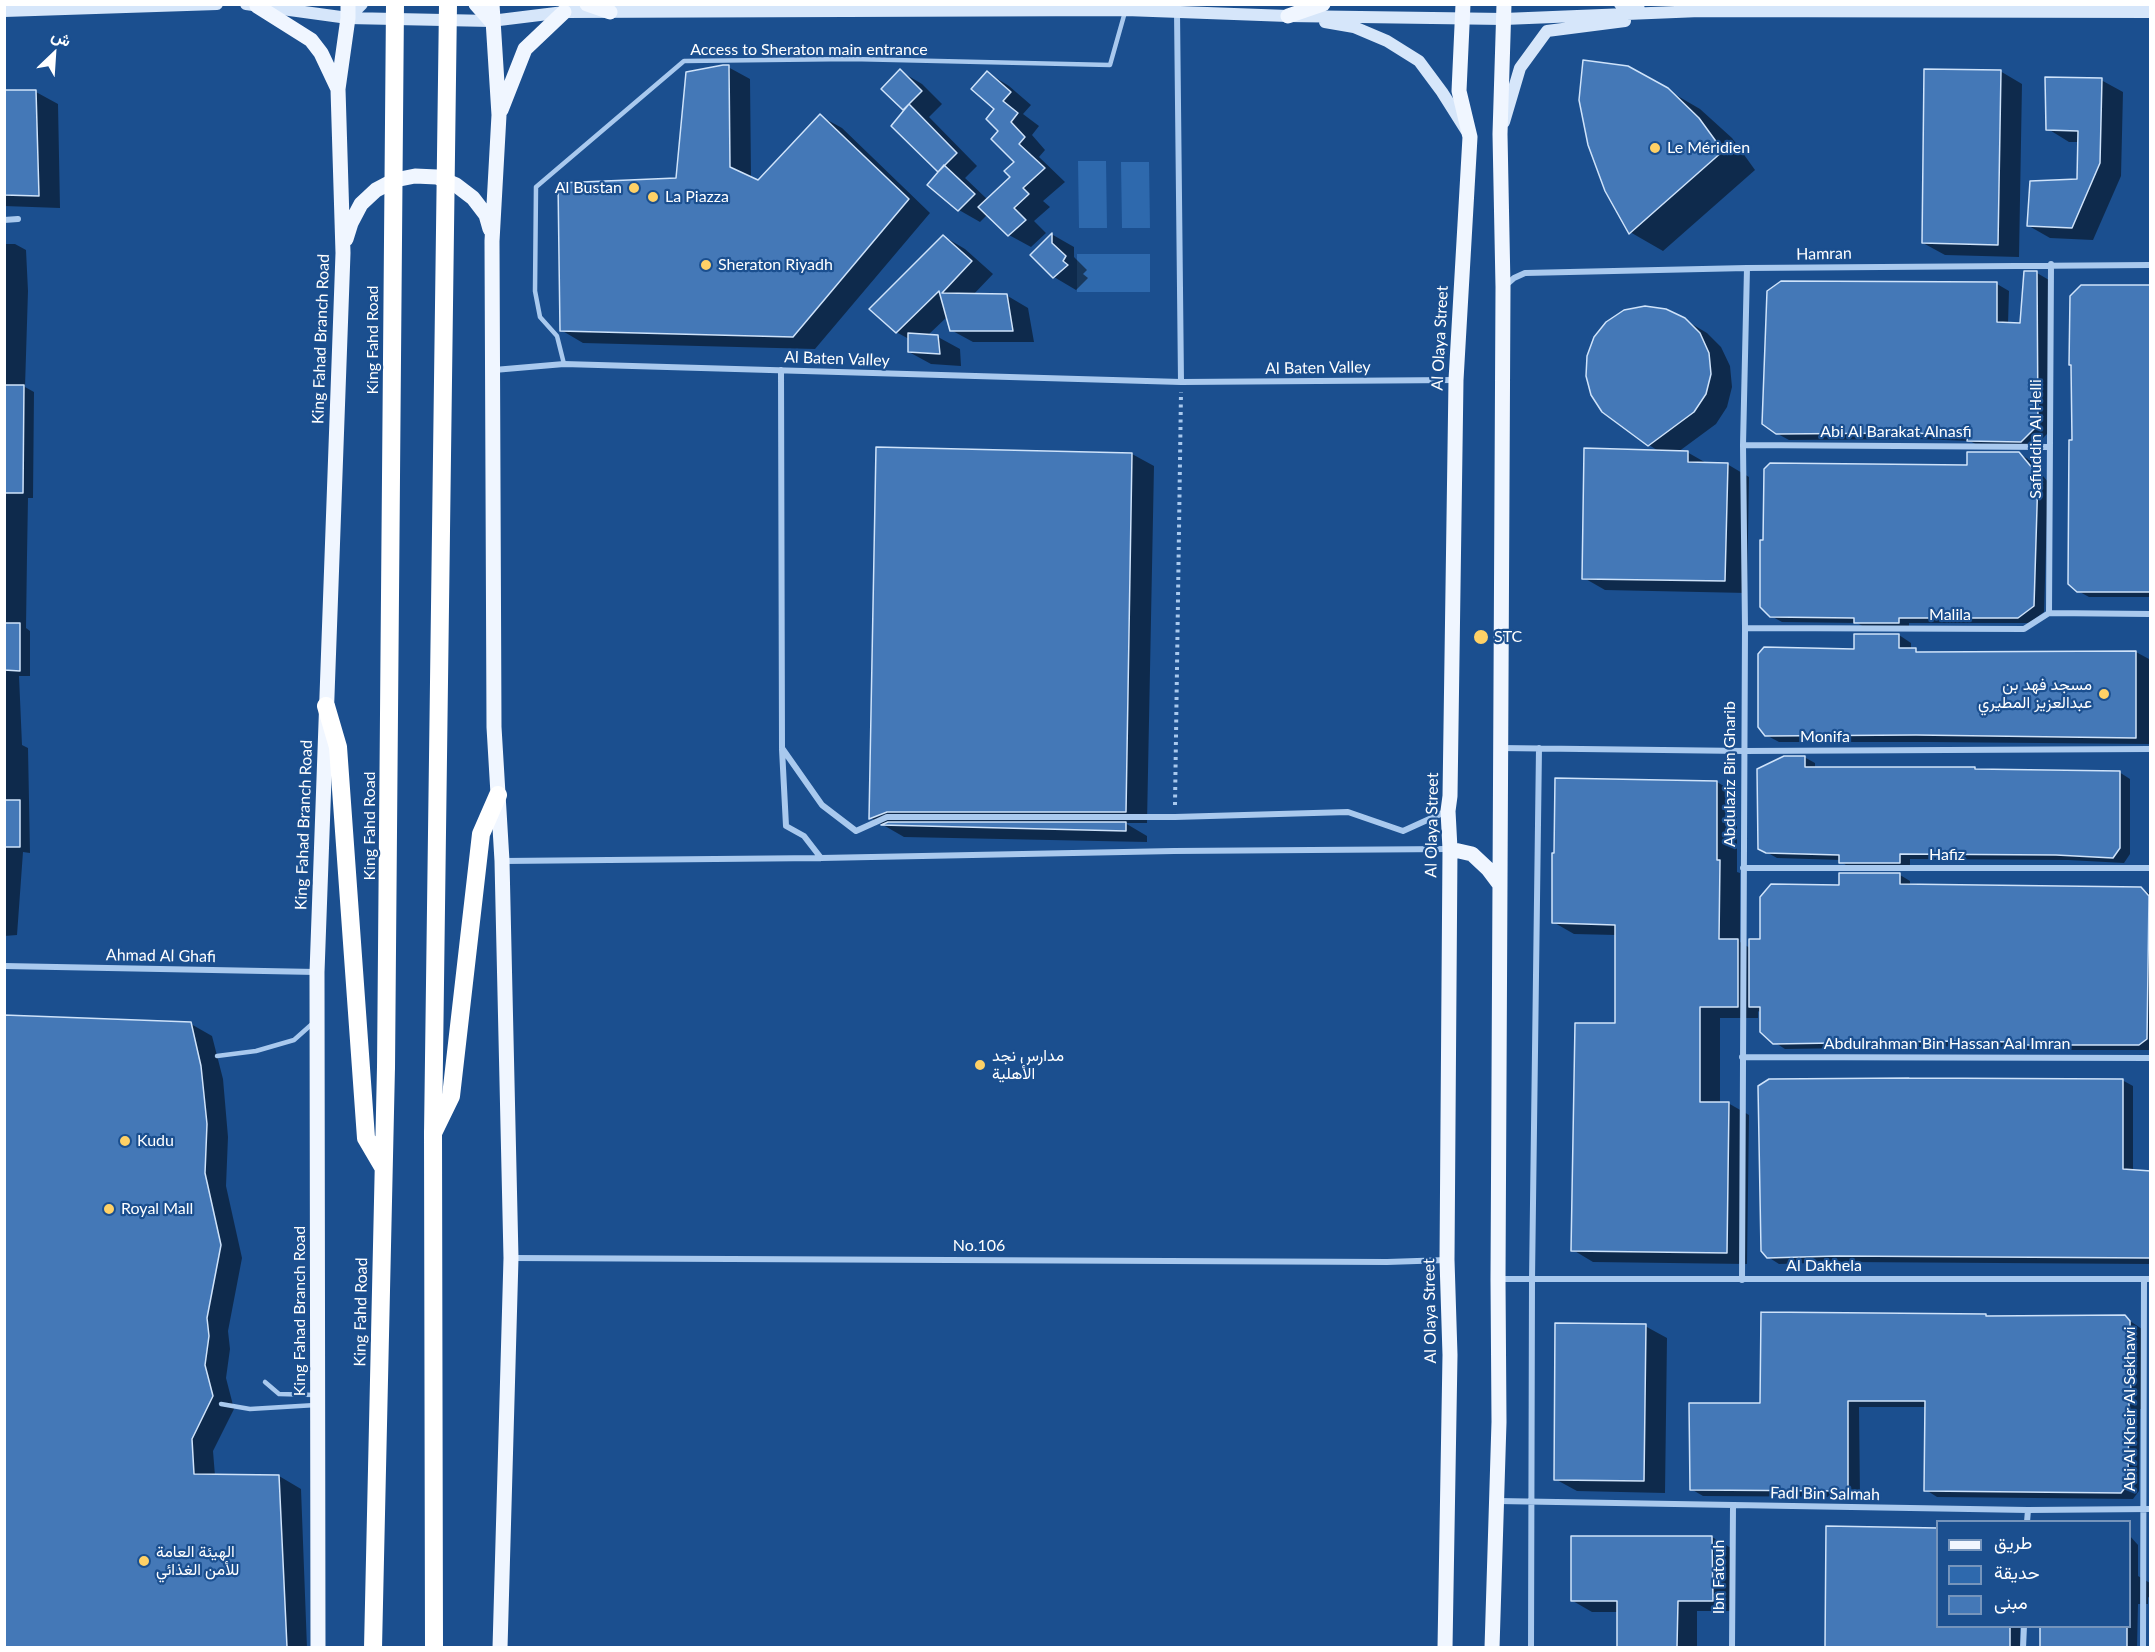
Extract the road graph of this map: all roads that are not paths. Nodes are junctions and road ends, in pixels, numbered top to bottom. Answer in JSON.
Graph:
{"nodes":[{"id":1,"x":362,"y":4,"type":"edge"},
{"id":2,"x":396,"y":4,"type":"edge"},
{"id":3,"x":448,"y":4,"type":"edge"},
{"id":4,"x":476,"y":4,"type":"edge"},
{"id":5,"x":492,"y":4,"type":"edge"},
{"id":6,"x":587,"y":4,"type":"edge"},
{"id":7,"x":1323,"y":4,"type":"edge"},
{"id":8,"x":1620,"y":4,"type":"edge"},
{"id":9,"x":2125,"y":4,"type":"edge"},
{"id":10,"x":213,"y":5,"type":"edge"},
{"id":11,"x":252,"y":5,"type":"edge"},
{"id":12,"x":1466,"y":9,"type":"edge"},
{"id":13,"x":1502,"y":9,"type":"edge"},
{"id":14,"x":1126,"y":10,"type":"junction"},
{"id":15,"x":1177,"y":10,"type":"junction"},
{"id":16,"x":4,"y":11,"type":"edge"},
{"id":17,"x":348,"y":11,"type":"edge"},
{"id":18,"x":1700,"y":11,"type":"junction"},
{"id":19,"x":2151,"y":11,"type":"edge"},
{"id":20,"x":564,"y":12,"type":"junction"},
{"id":21,"x":610,"y":12,"type":"junction"},
{"id":22,"x":1288,"y":16,"type":"junction"},
{"id":23,"x":491,"y":21,"type":"junction"},
{"id":24,"x":338,"y":88,"type":"junction"},
{"id":25,"x":499,"y":115,"type":"junction"},
{"id":26,"x":1500,"y":134,"type":"junction"},
{"id":27,"x":1470,"y":137,"type":"junction"},
{"id":28,"x":18,"y":219,"type":"dead end"},
{"id":29,"x":4,"y":220,"type":"edge"},
{"id":30,"x":492,"y":241,"type":"junction"},
{"id":31,"x":343,"y":253,"type":"junction"},
{"id":32,"x":2051,"y":264,"type":"junction"},
{"id":33,"x":2151,"y":265,"type":"edge"},
{"id":34,"x":1747,"y":268,"type":"junction"},
{"id":35,"x":1503,"y":287,"type":"junction"},
{"id":36,"x":564,"y":364,"type":"junction"},
{"id":37,"x":494,"y":370,"type":"junction"},
{"id":38,"x":781,"y":370,"type":"junction"},
{"id":39,"x":1455,"y":380,"type":"junction"},
{"id":40,"x":1181,"y":382,"type":"junction"},
{"id":41,"x":1743,"y":445,"type":"junction"},
{"id":42,"x":2049,"y":447,"type":"junction"},
{"id":43,"x":2049,"y":613,"type":"junction"},
{"id":44,"x":2151,"y":614,"type":"edge"},
{"id":45,"x":1745,"y":628,"type":"junction"},
{"id":46,"x":326,"y":706,"type":"junction"},
{"id":47,"x":782,"y":748,"type":"junction"},
{"id":48,"x":1500,"y":748,"type":"junction"},
{"id":49,"x":1539,"y":748,"type":"junction"},
{"id":50,"x":2151,"y":749,"type":"edge"},
{"id":51,"x":1744,"y":751,"type":"junction"},
{"id":52,"x":498,"y":795,"type":"junction"},
{"id":53,"x":1448,"y":811,"type":"junction"},
{"id":54,"x":1450,"y":849,"type":"junction"},
{"id":55,"x":821,"y":858,"type":"junction"},
{"id":56,"x":502,"y":861,"type":"junction"},
{"id":57,"x":1743,"y":868,"type":"junction"},
{"id":58,"x":2151,"y":868,"type":"edge"},
{"id":59,"x":1500,"y":885,"type":"junction"},
{"id":60,"x":4,"y":966,"type":"edge"},
{"id":61,"x":317,"y":972,"type":"junction"},
{"id":62,"x":316,"y":1021,"type":"junction"},
{"id":63,"x":217,"y":1056,"type":"dead end"},
{"id":64,"x":1742,"y":1057,"type":"junction"},
{"id":65,"x":2151,"y":1058,"type":"edge"},
{"id":66,"x":433,"y":1133,"type":"junction"},
{"id":67,"x":384,"y":1168,"type":"junction"},
{"id":68,"x":511,"y":1258,"type":"junction"},
{"id":69,"x":1447,"y":1260,"type":"junction"},
{"id":70,"x":1498,"y":1279,"type":"junction"},
{"id":71,"x":1532,"y":1279,"type":"junction"},
{"id":72,"x":2147,"y":1279,"type":"edge"},
{"id":73,"x":1742,"y":1280,"type":"junction"},
{"id":74,"x":265,"y":1382,"type":"dead end"},
{"id":75,"x":318,"y":1400,"type":"junction"},
{"id":76,"x":220,"y":1404,"type":"dead end"},
{"id":77,"x":1498,"y":1501,"type":"junction"},
{"id":78,"x":1531,"y":1502,"type":"junction"},
{"id":79,"x":1733,"y":1506,"type":"junction"},
{"id":80,"x":2147,"y":1509,"type":"edge"},
{"id":81,"x":2028,"y":1510,"type":"junction"},
{"id":82,"x":2027,"y":1520,"type":"edge"},
{"id":83,"x":1447,"y":1622,"type":"junction"},
{"id":84,"x":2024,"y":1628,"type":"edge"},
{"id":85,"x":1491,"y":1645,"type":"edge"},
{"id":86,"x":318,"y":1647,"type":"edge"},
{"id":87,"x":373,"y":1647,"type":"edge"},
{"id":88,"x":434,"y":1647,"type":"edge"},
{"id":89,"x":500,"y":1647,"type":"edge"},
{"id":90,"x":1445,"y":1647,"type":"edge"},
{"id":91,"x":1454,"y":1647,"type":"edge"},
{"id":92,"x":1531,"y":1647,"type":"edge"},
{"id":93,"x":1732,"y":1647,"type":"edge"},
{"id":94,"x":2023,"y":1647,"type":"edge"},
{"id":95,"x":2143,"y":1647,"type":"edge"}],
"edges":[{"from":1,"to":17,"type":"main road"},
{"from":2,"to":67,"type":"highway","name":"King Fahd Road","bridge":true},
{"from":3,"to":66,"type":"highway","bridge":true},
{"from":4,"to":23,"type":"main road"},
{"from":5,"to":23,"type":"main road"},
{"from":6,"to":21,"type":"main road"},
{"from":7,"to":22,"type":"main road"},
{"from":8,"to":18,"type":"main road"},
{"from":9,"to":19,"type":"main road"},
{"from":10,"to":16,"type":"main road"},
{"from":11,"to":17,"type":"main road"},
{"from":11,"to":24,"type":"main road"},
{"from":12,"to":13,"type":"main road"},
{"from":12,"to":22,"type":"main road"},
{"from":12,"to":27,"type":"main road","name":"Al Olaya Street"},
{"from":13,"to":18,"type":"main road"},
{"from":13,"to":26,"type":"main road"},
{"from":14,"to":15,"type":"main road"},
{"from":14,"to":21,"type":"main road"},
{"from":14,"to":36,"type":"lane","name":"Access to Sheraton main entrance"},
{"from":15,"to":22,"type":"main road"},
{"from":15,"to":40,"type":"street"},
{"from":17,"to":23,"type":"main road"},
{"from":17,"to":24,"type":"main road","name":"King Fahad Branch Road"},
{"from":18,"to":19,"type":"main road"},
{"from":18,"to":26,"type":"main road"},
{"from":20,"to":21,"type":"main road"},
{"from":20,"to":23,"type":"main road"},
{"from":20,"to":25,"type":"main road"},
{"from":22,"to":27,"type":"main road"},
{"from":23,"to":25,"type":"main road"},
{"from":24,"to":31,"type":"main road","name":"King Fahad Branch Road"},
{"from":25,"to":30,"type":"main road"},
{"from":26,"to":35,"type":"main road"},
{"from":27,"to":39,"type":"main road","name":"Al Olaya Street"},
{"from":28,"to":29,"type":"street"},
{"from":30,"to":31,"type":"main road"},
{"from":30,"to":37,"type":"main road"},
{"from":31,"to":46,"type":"main road","name":"King Fahad Branch Road"},
{"from":32,"to":33,"type":"street","name":"Hamran"},
{"from":32,"to":34,"type":"street","name":"Hamran"},
{"from":32,"to":42,"type":"street","name":"Safiuddin Al Helli"},
{"from":34,"to":35,"type":"street","name":"Hamran"},
{"from":34,"to":41,"type":"street","name":"Abdulaziz Bin Gharib"},
{"from":35,"to":48,"type":"main road"},
{"from":36,"to":37,"type":"street","name":"Al Baten Valley"},
{"from":36,"to":38,"type":"street","name":"Al Baten Valley"},
{"from":37,"to":52,"type":"main road"},
{"from":38,"to":40,"type":"street","name":"Al Baten Valley"},
{"from":38,"to":47,"type":"street"},
{"from":39,"to":40,"type":"street","name":"Al Baten Valley"},
{"from":39,"to":53,"type":"main road","name":"Al Olaya Street"},
{"from":41,"to":42,"type":"street","name":"Abi Al Barakat Alnasfi"},
{"from":41,"to":45,"type":"street","name":"Abdulaziz Bin Gharib"},
{"from":42,"to":43,"type":"street","name":"Safiuddin Al Helli"},
{"from":43,"to":44,"type":"street"},
{"from":43,"to":45,"type":"street","name":"Malila"},
{"from":45,"to":51,"type":"street","name":"Abdulaziz Bin Gharib"},
{"from":46,"to":61,"type":"main road","name":"King Fahad Branch Road"},
{"from":46,"to":67,"type":"highway"},
{"from":47,"to":53,"type":"street"},
{"from":47,"to":55,"type":"street"},
{"from":48,"to":49,"type":"street","name":"Monifa"},
{"from":48,"to":59,"type":"main road"},
{"from":49,"to":51,"type":"street","name":"Monifa"},
{"from":49,"to":71,"type":"street"},
{"from":50,"to":51,"type":"street","name":"Monifa"},
{"from":51,"to":57,"type":"street","name":"Abdulaziz Bin Gharib"},
{"from":52,"to":56,"type":"main road"},
{"from":52,"to":66,"type":"highway"},
{"from":53,"to":54,"type":"main road","name":"Al Olaya Street"},
{"from":54,"to":55,"type":"street"},
{"from":54,"to":59,"type":"main road"},
{"from":54,"to":69,"type":"main road","name":"Al Olaya Street"},
{"from":55,"to":56,"type":"street"},
{"from":56,"to":68,"type":"main road"},
{"from":57,"to":58,"type":"street","name":"Hafiz"},
{"from":57,"to":64,"type":"street","name":"Abdulaziz Bin Gharib"},
{"from":59,"to":70,"type":"main road"},
{"from":60,"to":61,"type":"street","name":"Ahmad Al Ghafi"},
{"from":61,"to":62,"type":"main road","name":"King Fahad Branch Road"},
{"from":62,"to":63,"type":"lane"},
{"from":62,"to":75,"type":"main road","name":"King Fahad Branch Road"},
{"from":64,"to":65,"type":"street","name":"Abdulrahman Bin Hassan Aal Imran"},
{"from":64,"to":73,"type":"street","name":"Abdulaziz Bin Gharib"},
{"from":66,"to":88,"type":"highway"},
{"from":67,"to":87,"type":"highway","name":"King Fahd Road"},
{"from":68,"to":69,"type":"street","name":"No.106"},
{"from":68,"to":89,"type":"main road"},
{"from":69,"to":83,"type":"main road","name":"Al Olaya Street"},
{"from":70,"to":71,"type":"street","name":"Al Dakhela"},
{"from":70,"to":77,"type":"main road"},
{"from":71,"to":73,"type":"street","name":"Al Dakhela"},
{"from":71,"to":78,"type":"street"},
{"from":72,"to":73,"type":"street","name":"Al Dakhela"},
{"from":72,"to":80,"type":"street","name":"Abi Al Kheir Al Sekhawi"},
{"from":74,"to":75,"type":"lane"},
{"from":75,"to":76,"type":"lane"},
{"from":75,"to":86,"type":"main road","name":"King Fahad Branch Road"},
{"from":77,"to":78,"type":"street","name":"Fadl Bin Salmah"},
{"from":77,"to":85,"type":"main road"},
{"from":78,"to":79,"type":"street","name":"Fadl Bin Salmah"},
{"from":78,"to":92,"type":"street"},
{"from":79,"to":81,"type":"street","name":"Fadl Bin Salmah"},
{"from":79,"to":93,"type":"street","name":"Ibn Fatouh"},
{"from":80,"to":81,"type":"street","name":"Fadl Bin Salmah"},
{"from":80,"to":95,"type":"street","name":"Abi Al Kheir Al Sekhawi"},
{"from":81,"to":82,"type":"street"},
{"from":83,"to":90,"type":"main road","name":"Al Olaya Street"},
{"from":83,"to":91,"type":"main road"},
{"from":84,"to":94,"type":"street"}]}
